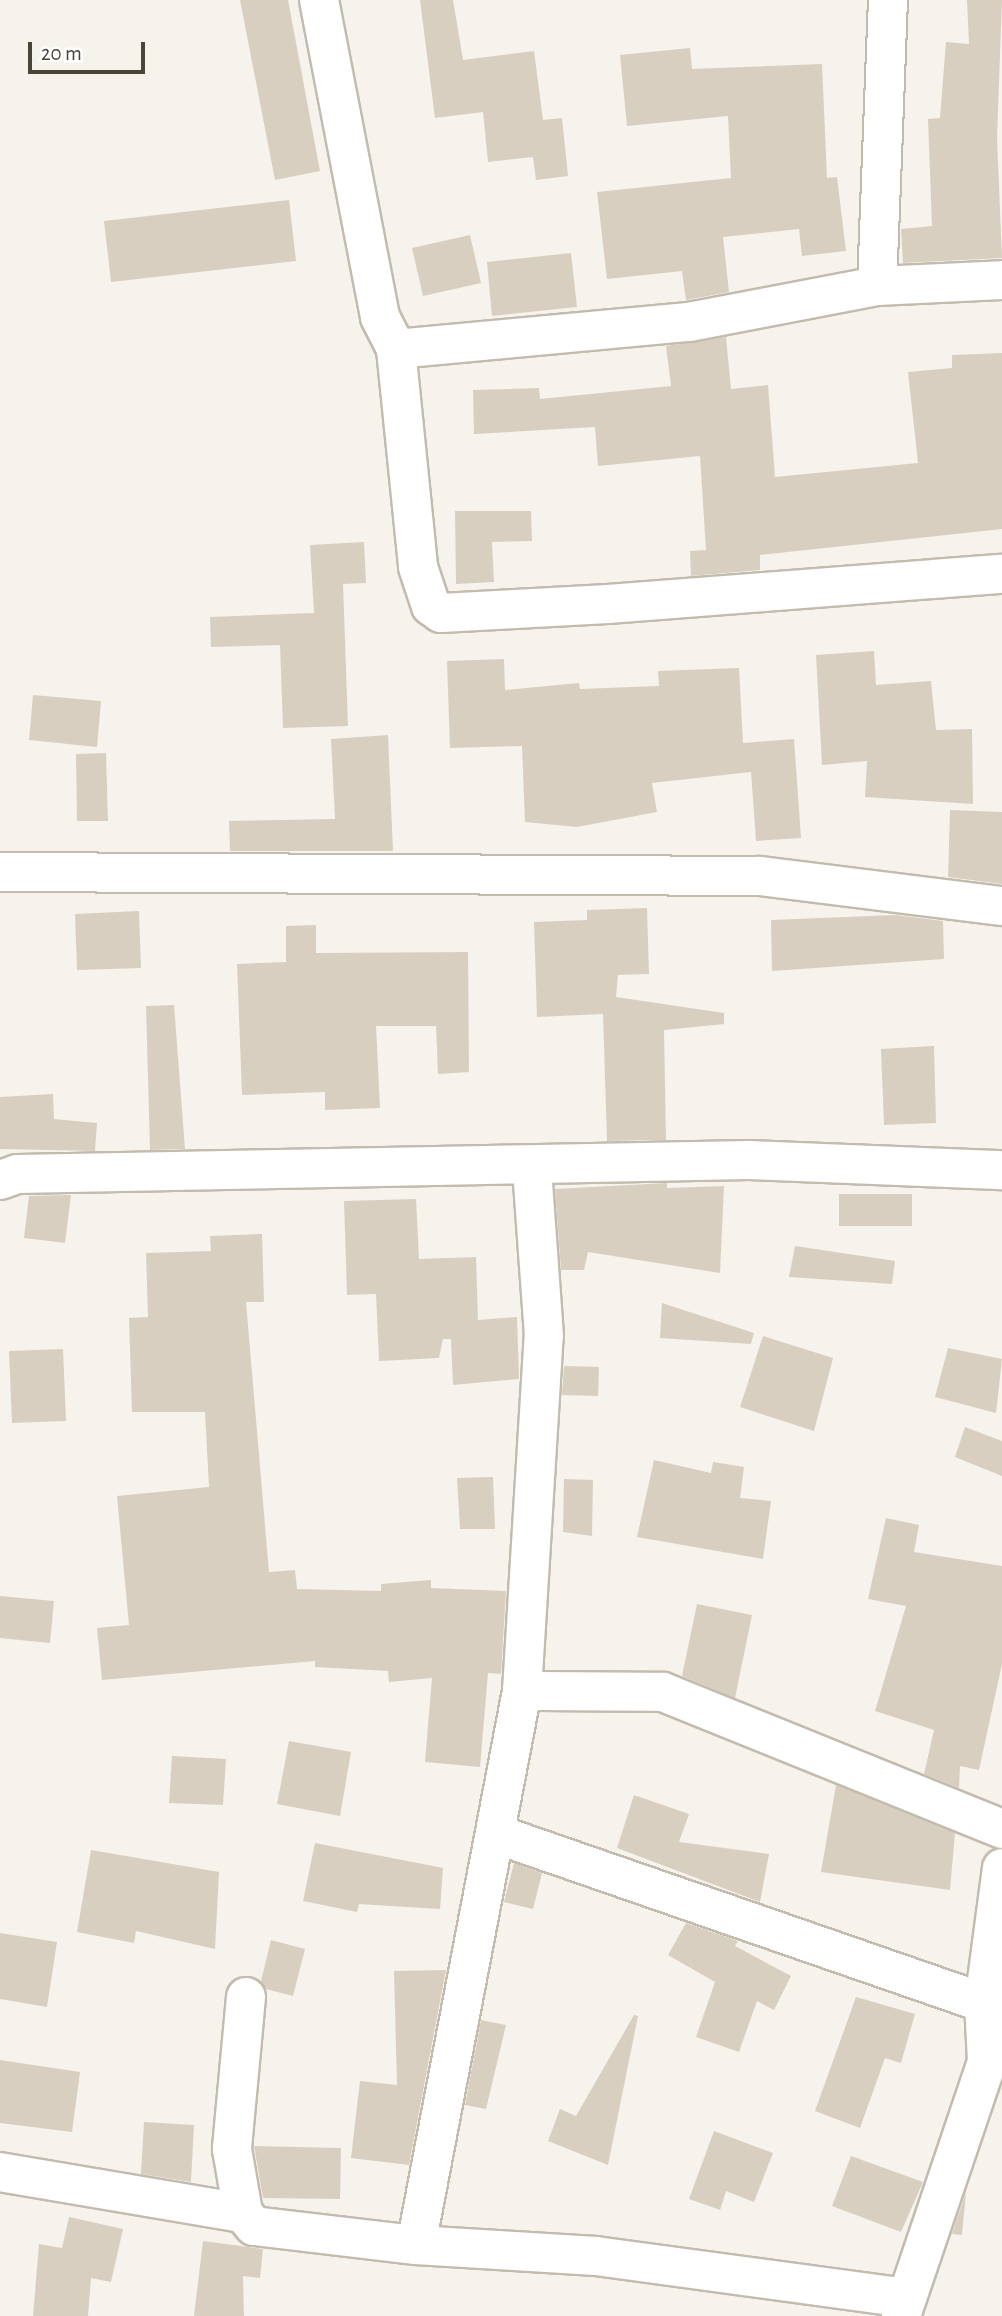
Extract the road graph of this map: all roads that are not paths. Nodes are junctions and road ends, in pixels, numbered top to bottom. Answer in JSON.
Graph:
{"nodes":[{"id":1,"x":319,"y":0,"type":"edge"},
{"id":2,"x":888,"y":0,"type":"edge"},
{"id":3,"x":1002,"y":279,"type":"edge"},
{"id":4,"x":877,"y":285,"type":"junction"},
{"id":5,"x":396,"y":349,"type":"junction"},
{"id":6,"x":1002,"y":574,"type":"edge"},
{"id":7,"x":0,"y":872,"type":"edge"},
{"id":8,"x":1002,"y":906,"type":"edge"},
{"id":9,"x":532,"y":1168,"type":"junction"},
{"id":10,"x":1002,"y":1170,"type":"edge"},
{"id":11,"x":0,"y":1180,"type":"edge"},
{"id":12,"x":522,"y":1691,"type":"junction"},
{"id":13,"x":1002,"y":1829,"type":"edge"},
{"id":14,"x":496,"y":1834,"type":"junction"},
{"id":15,"x":1002,"y":1868,"type":"edge"},
{"id":16,"x":246,"y":1997,"type":"dead end"},
{"id":17,"x":984,"y":2003,"type":"junction"},
{"id":18,"x":0,"y":2172,"type":"edge"},
{"id":19,"x":243,"y":2213,"type":"junction"},
{"id":20,"x":416,"y":2245,"type":"junction"},
{"id":21,"x":903,"y":2307,"type":"edge"}],
"edges":[{"from":1,"to":5,"type":"street"},
{"from":2,"to":4,"type":"street"},
{"from":3,"to":4,"type":"street"},
{"from":4,"to":5,"type":"street"},
{"from":5,"to":6,"type":"street"},
{"from":7,"to":8,"type":"street"},
{"from":9,"to":10,"type":"street"},
{"from":9,"to":11,"type":"street"},
{"from":9,"to":12,"type":"street"},
{"from":12,"to":13,"type":"street"},
{"from":12,"to":14,"type":"street"},
{"from":14,"to":17,"type":"street"},
{"from":14,"to":20,"type":"street"},
{"from":15,"to":17,"type":"street"},
{"from":16,"to":19,"type":"street"},
{"from":17,"to":21,"type":"street"},
{"from":18,"to":19,"type":"street"},
{"from":19,"to":20,"type":"street"},
{"from":20,"to":21,"type":"street"}]}
